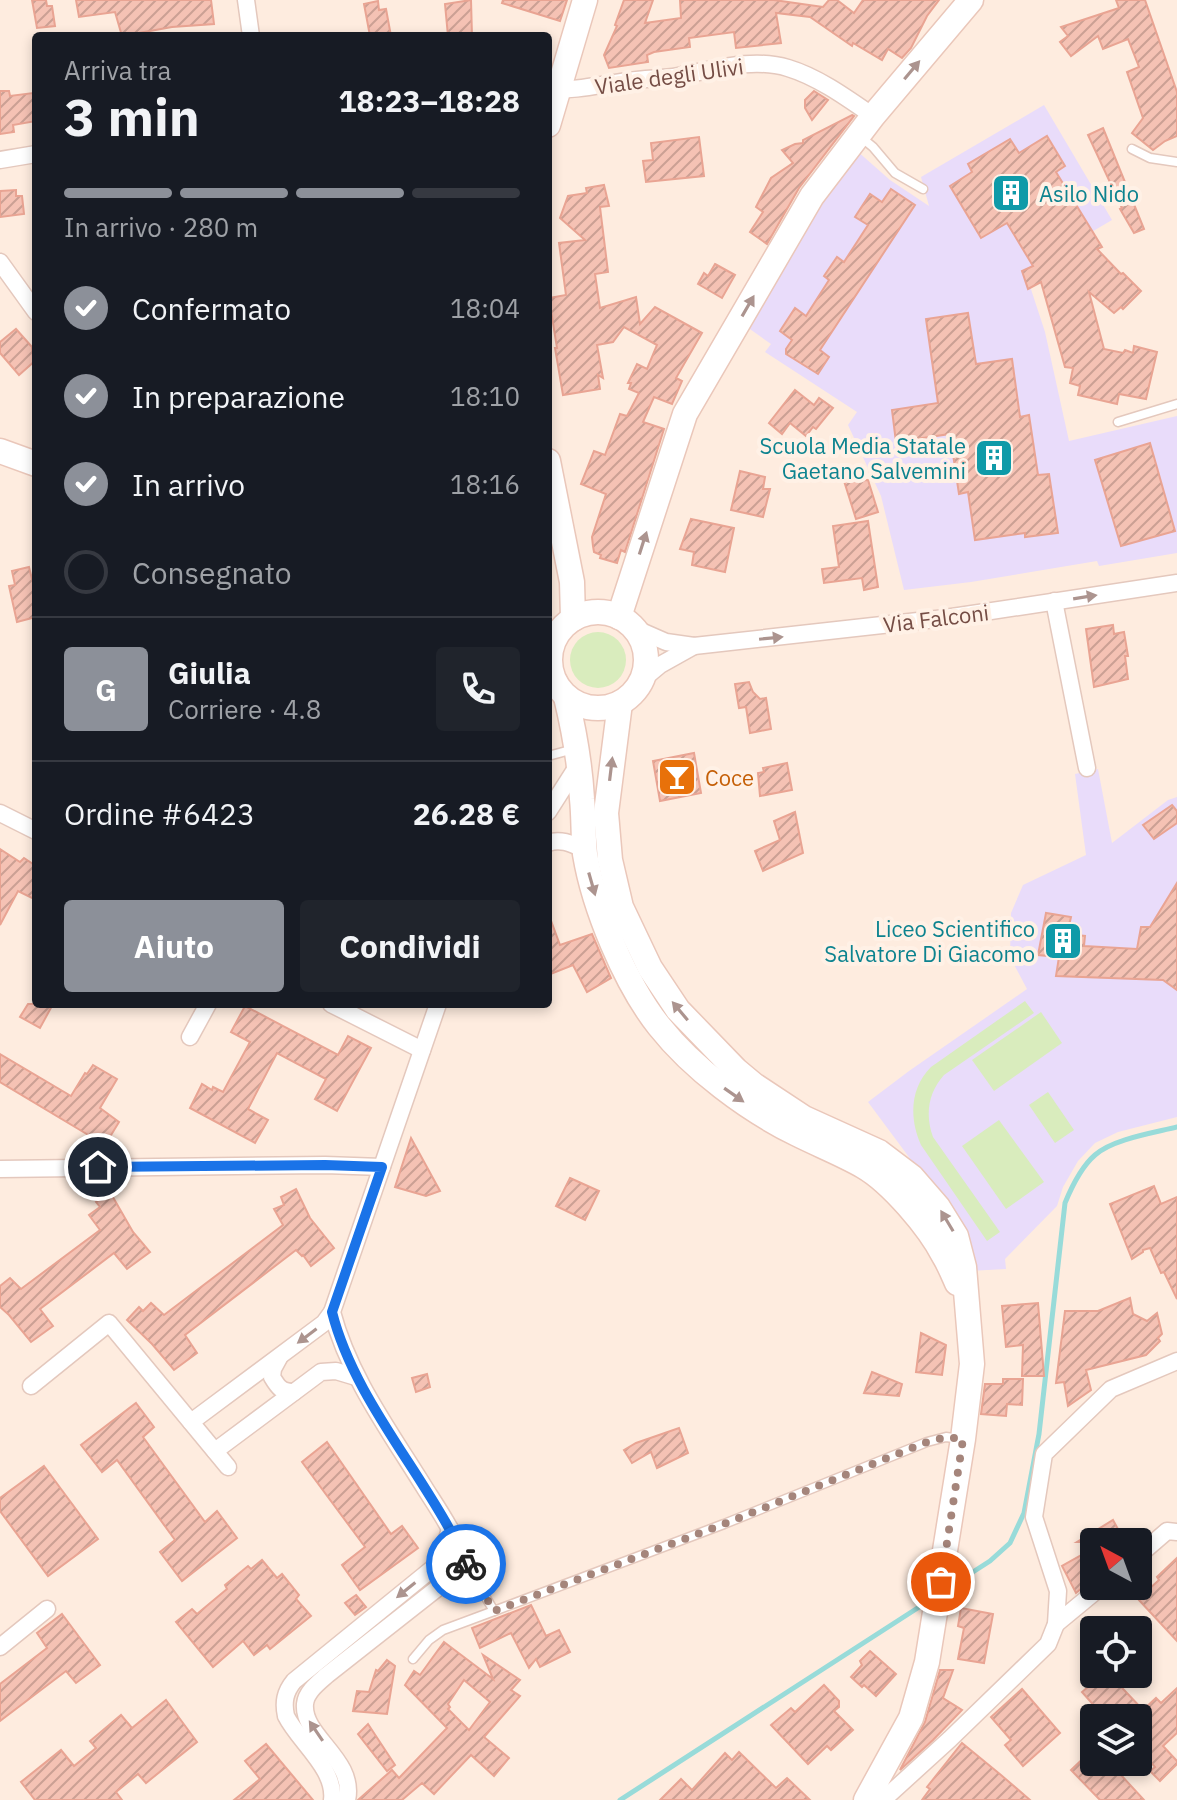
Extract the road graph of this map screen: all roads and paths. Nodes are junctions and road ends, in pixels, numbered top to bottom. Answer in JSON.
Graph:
{"nodes":[{"id":1,"x":246,"y":0,"type":"edge"},
{"id":2,"x":585,"y":0,"type":"edge"},
{"id":3,"x":971,"y":0,"type":"edge"},
{"id":4,"x":250,"y":32,"type":"edge"},
{"id":5,"x":553,"y":89,"type":"edge"},
{"id":6,"x":873,"y":116,"type":"junction"},
{"id":7,"x":858,"y":135,"type":"junction"},
{"id":8,"x":1132,"y":149,"type":"dead end"},
{"id":9,"x":32,"y":155,"type":"edge"},
{"id":10,"x":0,"y":160,"type":"edge"},
{"id":11,"x":1177,"y":162,"type":"edge"},
{"id":12,"x":923,"y":189,"type":"dead end"},
{"id":13,"x":0,"y":262,"type":"edge"},
{"id":14,"x":32,"y":306,"type":"edge"},
{"id":15,"x":1177,"y":404,"type":"edge"},
{"id":16,"x":1118,"y":422,"type":"dead end"},
{"id":17,"x":0,"y":451,"type":"edge"},
{"id":18,"x":32,"y":457,"type":"edge"},
{"id":19,"x":552,"y":481,"type":"edge"},
{"id":20,"x":1177,"y":583,"type":"edge"},
{"id":21,"x":1054,"y":601,"type":"junction"},
{"id":22,"x":627,"y":623,"type":"junction"},
{"id":23,"x":562,"y":624,"type":"edge"},
{"id":24,"x":694,"y":646,"type":"junction"},
{"id":25,"x":552,"y":647,"type":"edge"},
{"id":26,"x":552,"y":673,"type":"edge"},
{"id":27,"x":642,"y":680,"type":"junction"},
{"id":28,"x":566,"y":697,"type":"junction"},
{"id":29,"x":620,"y":703,"type":"junction"},
{"id":30,"x":552,"y":756,"type":"edge"},
{"id":31,"x":577,"y":756,"type":"junction"},
{"id":32,"x":1087,"y":768,"type":"dead end"},
{"id":33,"x":552,"y":804,"type":"edge"},
{"id":34,"x":0,"y":813,"type":"edge"},
{"id":35,"x":32,"y":829,"type":"edge"},
{"id":36,"x":552,"y":842,"type":"edge"},
{"id":37,"x":585,"y":850,"type":"junction"},
{"id":38,"x":206,"y":1008,"type":"edge"},
{"id":39,"x":339,"y":1008,"type":"edge"},
{"id":40,"x":437,"y":1008,"type":"edge"},
{"id":41,"x":190,"y":1037,"type":"dead end"},
{"id":42,"x":422,"y":1050,"type":"junction"},
{"id":43,"x":0,"y":1154,"type":"edge"},
{"id":44,"x":19,"y":1167,"type":"junction"},
{"id":45,"x":382,"y":1167,"type":"junction"},
{"id":46,"x":0,"y":1169,"type":"edge"},
{"id":47,"x":332,"y":1312,"type":"junction"},
{"id":48,"x":970,"y":1323,"type":"junction"},
{"id":49,"x":279,"y":1358,"type":"junction"},
{"id":50,"x":1177,"y":1361,"type":"edge"},
{"id":51,"x":356,"y":1377,"type":"junction"},
{"id":52,"x":31,"y":1386,"type":"dead end"},
{"id":53,"x":294,"y":1392,"type":"junction"},
{"id":54,"x":191,"y":1422,"type":"junction"},
{"id":55,"x":963,"y":1439,"type":"junction"},
{"id":56,"x":215,"y":1451,"type":"junction"},
{"id":57,"x":228,"y":1467,"type":"dead end"},
{"id":58,"x":450,"y":1529,"type":"junction"},
{"id":59,"x":1177,"y":1532,"type":"edge"},
{"id":60,"x":1152,"y":1544,"type":"edge"},
{"id":61,"x":463,"y":1560,"type":"junction"},
{"id":62,"x":1085,"y":1600,"type":"edge"},
{"id":63,"x":47,"y":1609,"type":"dead end"},
{"id":64,"x":494,"y":1611,"type":"junction"},
{"id":65,"x":1056,"y":1624,"type":"junction"},
{"id":66,"x":0,"y":1647,"type":"edge"},
{"id":67,"x":413,"y":1659,"type":"dead end"},
{"id":68,"x":332,"y":1800,"type":"edge"},
{"id":69,"x":347,"y":1800,"type":"edge"},
{"id":70,"x":866,"y":1800,"type":"edge"},
{"id":71,"x":883,"y":1800,"type":"edge"}],
"edges":[{"from":1,"to":4,"type":"street"},
{"from":2,"to":5,"type":"main road"},
{"from":6,"to":3,"type":"main road","one_way":true},
{"from":5,"to":6,"type":"street","name":"Viale degli Ulivi"},
{"from":6,"to":7,"type":"main road"},
{"from":7,"to":12,"type":"lane"},
{"from":22,"to":7,"type":"main road","one_way":true},
{"from":8,"to":11,"type":"lane"},
{"from":9,"to":10,"type":"street"},
{"from":13,"to":14,"type":"street"},
{"from":15,"to":16,"type":"lane"},
{"from":17,"to":18,"type":"main road"},
{"from":19,"to":23,"type":"main road"},
{"from":21,"to":20,"type":"street","name":"Via Falconi","one_way":true},
{"from":24,"to":21,"type":"street","name":"Via Falconi","one_way":true},
{"from":21,"to":32,"type":"street"},
{"from":22,"to":23,"type":"main road"},
{"from":22,"to":24,"type":"street","name":"Via Falconi"},
{"from":22,"to":27,"type":"main road"},
{"from":23,"to":25,"type":"main road"},
{"from":24,"to":27,"type":"street","name":"Via Falconi"},
{"from":26,"to":28,"type":"main road"},
{"from":27,"to":29,"type":"main road"},
{"from":28,"to":29,"type":"main road"},
{"from":28,"to":31,"type":"main road"},
{"from":48,"to":29,"type":"main road","one_way":true},
{"from":30,"to":31,"type":"lane"},
{"from":31,"to":33,"type":"street"},
{"from":31,"to":37,"type":"main road"},
{"from":34,"to":35,"type":"street"},
{"from":36,"to":37,"type":"street"},
{"from":37,"to":48,"type":"main road","one_way":true},
{"from":38,"to":41,"type":"street"},
{"from":39,"to":42,"type":"street"},
{"from":40,"to":42,"type":"street"},
{"from":42,"to":45,"type":"street"},
{"from":43,"to":44,"type":"street"},
{"from":44,"to":45,"type":"street"},
{"from":44,"to":46,"type":"street"},
{"from":45,"to":47,"type":"street"},
{"from":47,"to":49,"type":"street","one_way":true},
{"from":47,"to":51,"type":"street"},
{"from":48,"to":55,"type":"main road"},
{"from":49,"to":53,"type":"street"},
{"from":49,"to":54,"type":"street"},
{"from":50,"to":65,"type":"street"},
{"from":51,"to":53,"type":"street"},
{"from":51,"to":58,"type":"street"},
{"from":52,"to":54,"type":"street"},
{"from":53,"to":56,"type":"street"},
{"from":54,"to":56,"type":"street"},
{"from":55,"to":64,"type":"lane"},
{"from":55,"to":70,"type":"main road"},
{"from":56,"to":57,"type":"street"},
{"from":58,"to":61,"type":"street"},
{"from":58,"to":68,"type":"street","one_way":true},
{"from":59,"to":60,"type":"street"},
{"from":61,"to":64,"type":"lane"},
{"from":69,"to":61,"type":"street","one_way":true},
{"from":62,"to":65,"type":"street"},
{"from":63,"to":66,"type":"street"},
{"from":64,"to":67,"type":"lane"},
{"from":65,"to":71,"type":"street"}]}
